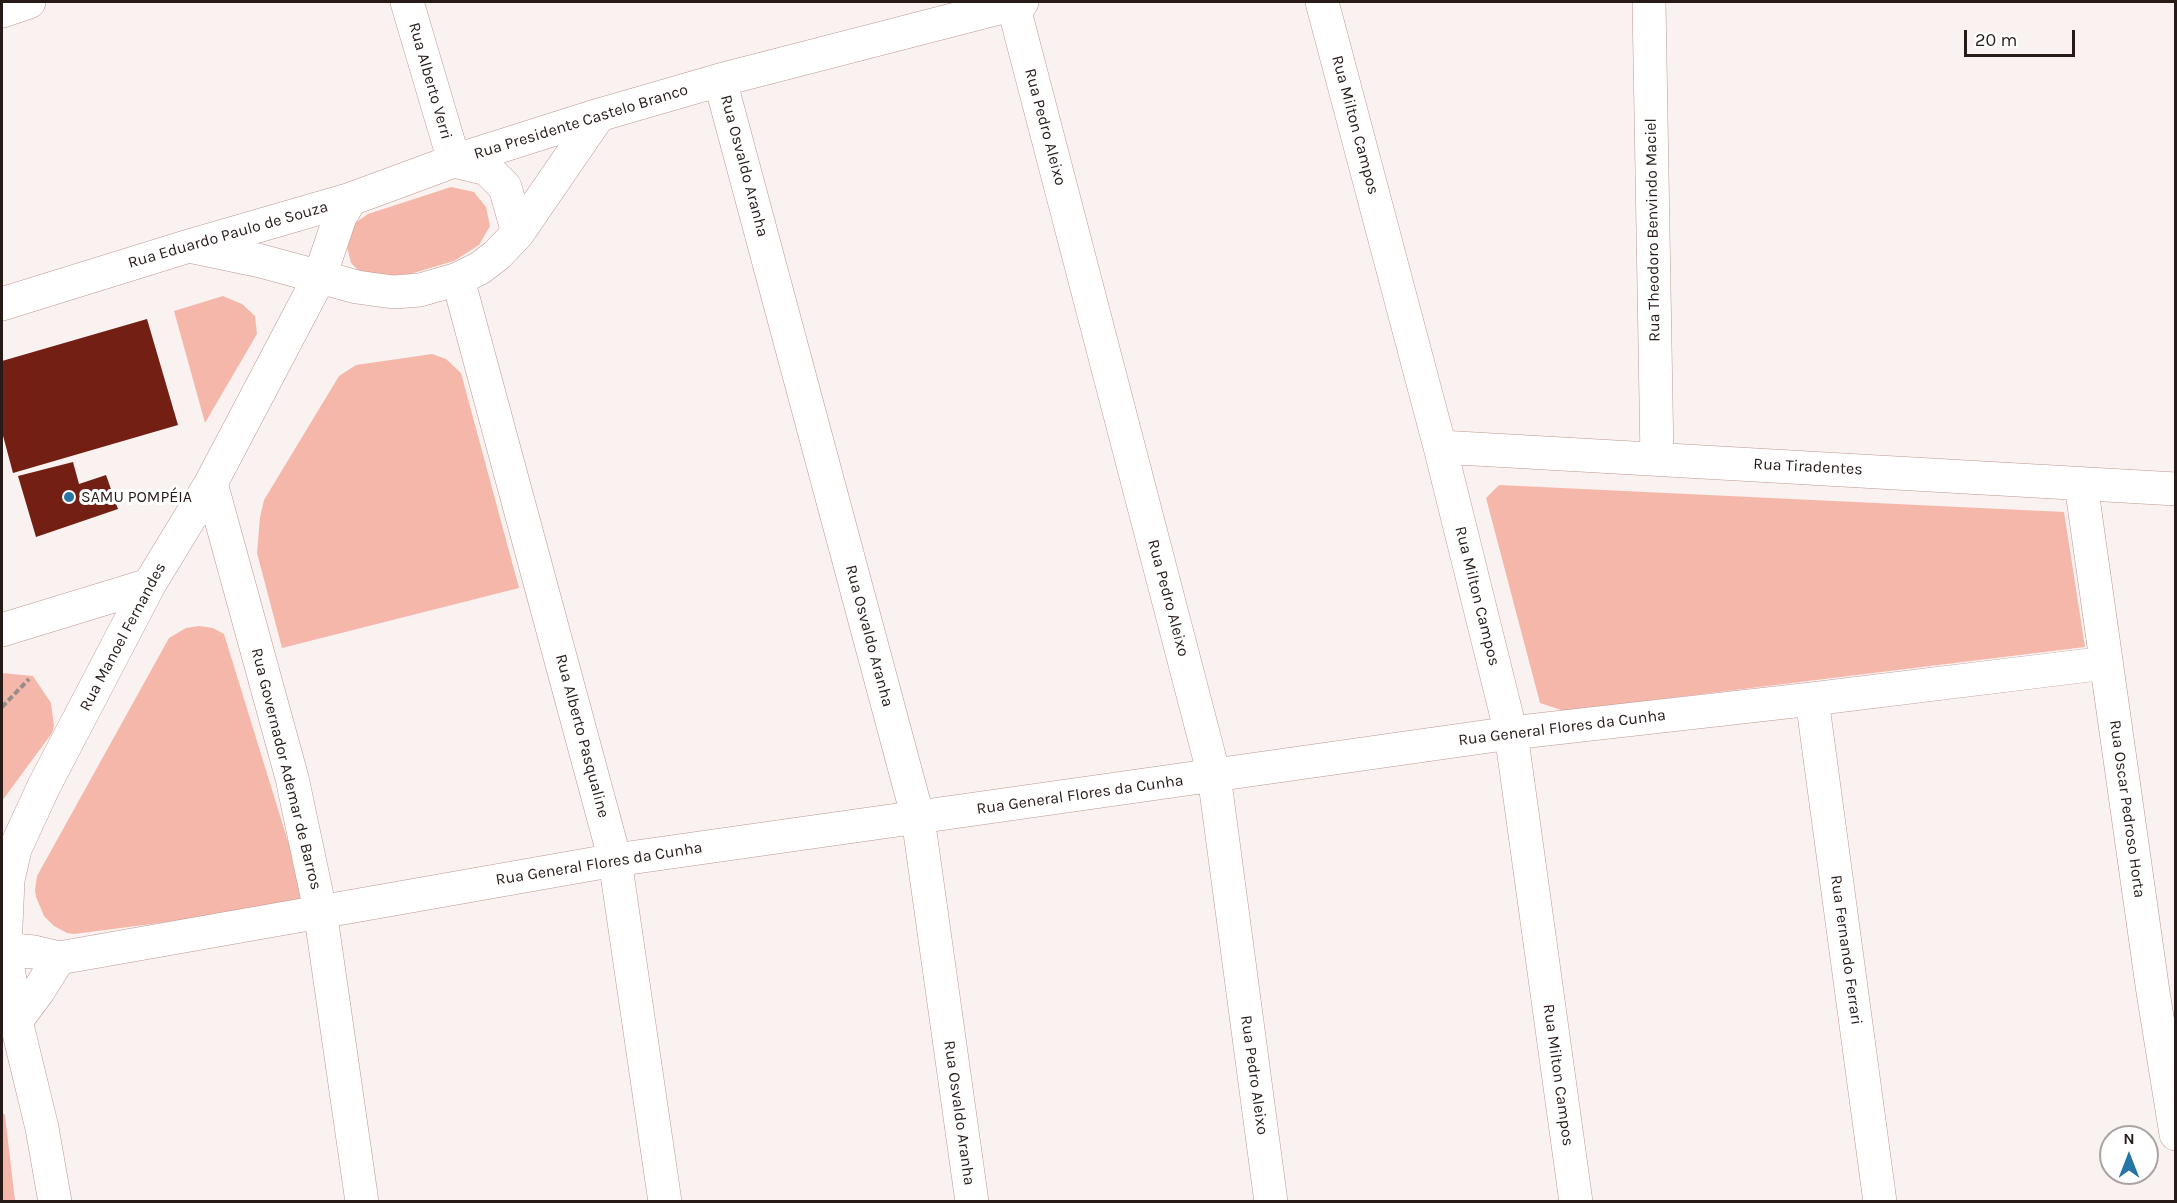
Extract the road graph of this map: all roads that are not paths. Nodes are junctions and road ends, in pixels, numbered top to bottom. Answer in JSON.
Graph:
{"nodes":[{"id":1,"x":407,"y":2,"type":"edge"},
{"id":2,"x":1323,"y":2,"type":"edge"},
{"id":3,"x":1650,"y":2,"type":"edge"},
{"id":4,"x":1017,"y":3,"type":"edge"},
{"id":5,"x":720,"y":80,"type":"junction"},
{"id":6,"x":599,"y":115,"type":"junction"},
{"id":7,"x":454,"y":161,"type":"junction"},
{"id":8,"x":351,"y":199,"type":"junction"},
{"id":9,"x":518,"y":233,"type":"junction"},
{"id":10,"x":189,"y":246,"type":"junction"},
{"id":11,"x":320,"y":276,"type":"junction"},
{"id":12,"x":458,"y":279,"type":"junction"},
{"id":13,"x":2,"y":304,"type":"edge"},
{"id":14,"x":1440,"y":447,"type":"junction"},
{"id":15,"x":1657,"y":458,"type":"junction"},
{"id":16,"x":211,"y":483,"type":"junction"},
{"id":17,"x":2081,"y":484,"type":"junction"},
{"id":18,"x":2175,"y":489,"type":"edge"},
{"id":19,"x":149,"y":585,"type":"junction"},
{"id":20,"x":2,"y":630,"type":"edge"},
{"id":21,"x":2106,"y":663,"type":"junction"},
{"id":22,"x":1812,"y":699,"type":"junction"},
{"id":23,"x":1511,"y":733,"type":"junction"},
{"id":24,"x":1214,"y":776,"type":"junction"},
{"id":25,"x":918,"y":818,"type":"junction"},
{"id":26,"x":615,"y":860,"type":"junction"},
{"id":27,"x":320,"y":910,"type":"junction"},
{"id":28,"x":3,"y":948,"type":"edge"},
{"id":29,"x":59,"y":958,"type":"junction"},
{"id":30,"x":2164,"y":993,"type":"edge"},
{"id":31,"x":9,"y":1023,"type":"edge"},
{"id":32,"x":2175,"y":1134,"type":"edge"},
{"id":33,"x":55,"y":1202,"type":"edge"},
{"id":34,"x":362,"y":1202,"type":"edge"},
{"id":35,"x":665,"y":1202,"type":"edge"},
{"id":36,"x":972,"y":1202,"type":"edge"},
{"id":37,"x":1271,"y":1202,"type":"edge"},
{"id":38,"x":1576,"y":1202,"type":"edge"},
{"id":39,"x":1880,"y":1202,"type":"edge"}],
"edges":[{"from":1,"to":7,"type":"street","name":"Rua Alberto Verri"},
{"from":2,"to":14,"type":"street","name":"Rua Milton Campos"},
{"from":3,"to":15,"type":"street","name":"Rua Theodoro Benvindo Maciel"},
{"from":4,"to":5,"type":"street","name":"Rua Presidente Castelo Branco"},
{"from":4,"to":24,"type":"street","name":"Rua Pedro Aleixo"},
{"from":5,"to":6,"type":"street","name":"Rua Presidente Castelo Branco"},
{"from":5,"to":25,"type":"street","name":"Rua Osvaldo Aranha"},
{"from":6,"to":7,"type":"street","name":"Rua Presidente Castelo Branco"},
{"from":6,"to":9,"type":"street"},
{"from":7,"to":8,"type":"street","name":"Rua Eduardo Paulo de Souza"},
{"from":7,"to":9,"type":"street"},
{"from":8,"to":10,"type":"street","name":"Rua Eduardo Paulo de Souza"},
{"from":8,"to":11,"type":"street","name":"Rua Manoel Fernandes"},
{"from":9,"to":12,"type":"street"},
{"from":10,"to":11,"type":"street"},
{"from":10,"to":13,"type":"street","name":"Rua Eduardo Paulo de Souza"},
{"from":11,"to":12,"type":"street"},
{"from":11,"to":16,"type":"street","name":"Rua Manoel Fernandes"},
{"from":12,"to":26,"type":"street","name":"Rua Alberto Pasqualine"},
{"from":14,"to":15,"type":"street","name":"Rua Tiradentes"},
{"from":14,"to":23,"type":"street","name":"Rua Milton Campos"},
{"from":15,"to":17,"type":"street","name":"Rua Tiradentes"},
{"from":16,"to":19,"type":"street","name":"Rua Manoel Fernandes"},
{"from":16,"to":27,"type":"street","name":"Rua Governador Ademar de Barros"},
{"from":17,"to":18,"type":"street","name":"Rua Tiradentes"},
{"from":17,"to":21,"type":"street","name":"Rua Oscar Pedroso Horta"},
{"from":19,"to":20,"type":"street"},
{"from":19,"to":28,"type":"street","name":"Rua Manoel Fernandes"},
{"from":21,"to":22,"type":"street","name":"Rua General Flores da Cunha"},
{"from":21,"to":30,"type":"street","name":"Rua Oscar Pedroso Horta"},
{"from":22,"to":23,"type":"street","name":"Rua General Flores da Cunha"},
{"from":22,"to":39,"type":"street","name":"Rua Fernando Ferrari"},
{"from":23,"to":24,"type":"street","name":"Rua General Flores da Cunha"},
{"from":23,"to":38,"type":"street","name":"Rua Milton Campos"},
{"from":24,"to":25,"type":"street","name":"Rua General Flores da Cunha"},
{"from":24,"to":37,"type":"street","name":"Rua Pedro Aleixo"},
{"from":25,"to":26,"type":"street","name":"Rua General Flores da Cunha"},
{"from":25,"to":36,"type":"street","name":"Rua Osvaldo Aranha"},
{"from":26,"to":27,"type":"street","name":"Rua General Flores da Cunha"},
{"from":26,"to":35,"type":"street","name":"Rua Alberto Pasqualine"},
{"from":27,"to":29,"type":"street","name":"Rua General Flores da Cunha"},
{"from":27,"to":34,"type":"street","name":"Rua Governador Ademar de Barros"},
{"from":28,"to":29,"type":"street","name":"Rua General Flores da Cunha"},
{"from":28,"to":31,"type":"street","name":"Rua Manoel Fernandes"},
{"from":29,"to":31,"type":"street"},
{"from":30,"to":32,"type":"street","name":"Rua Oscar Pedroso Horta"},
{"from":31,"to":33,"type":"street","name":"Rua Manoel Fernandes"}]}
